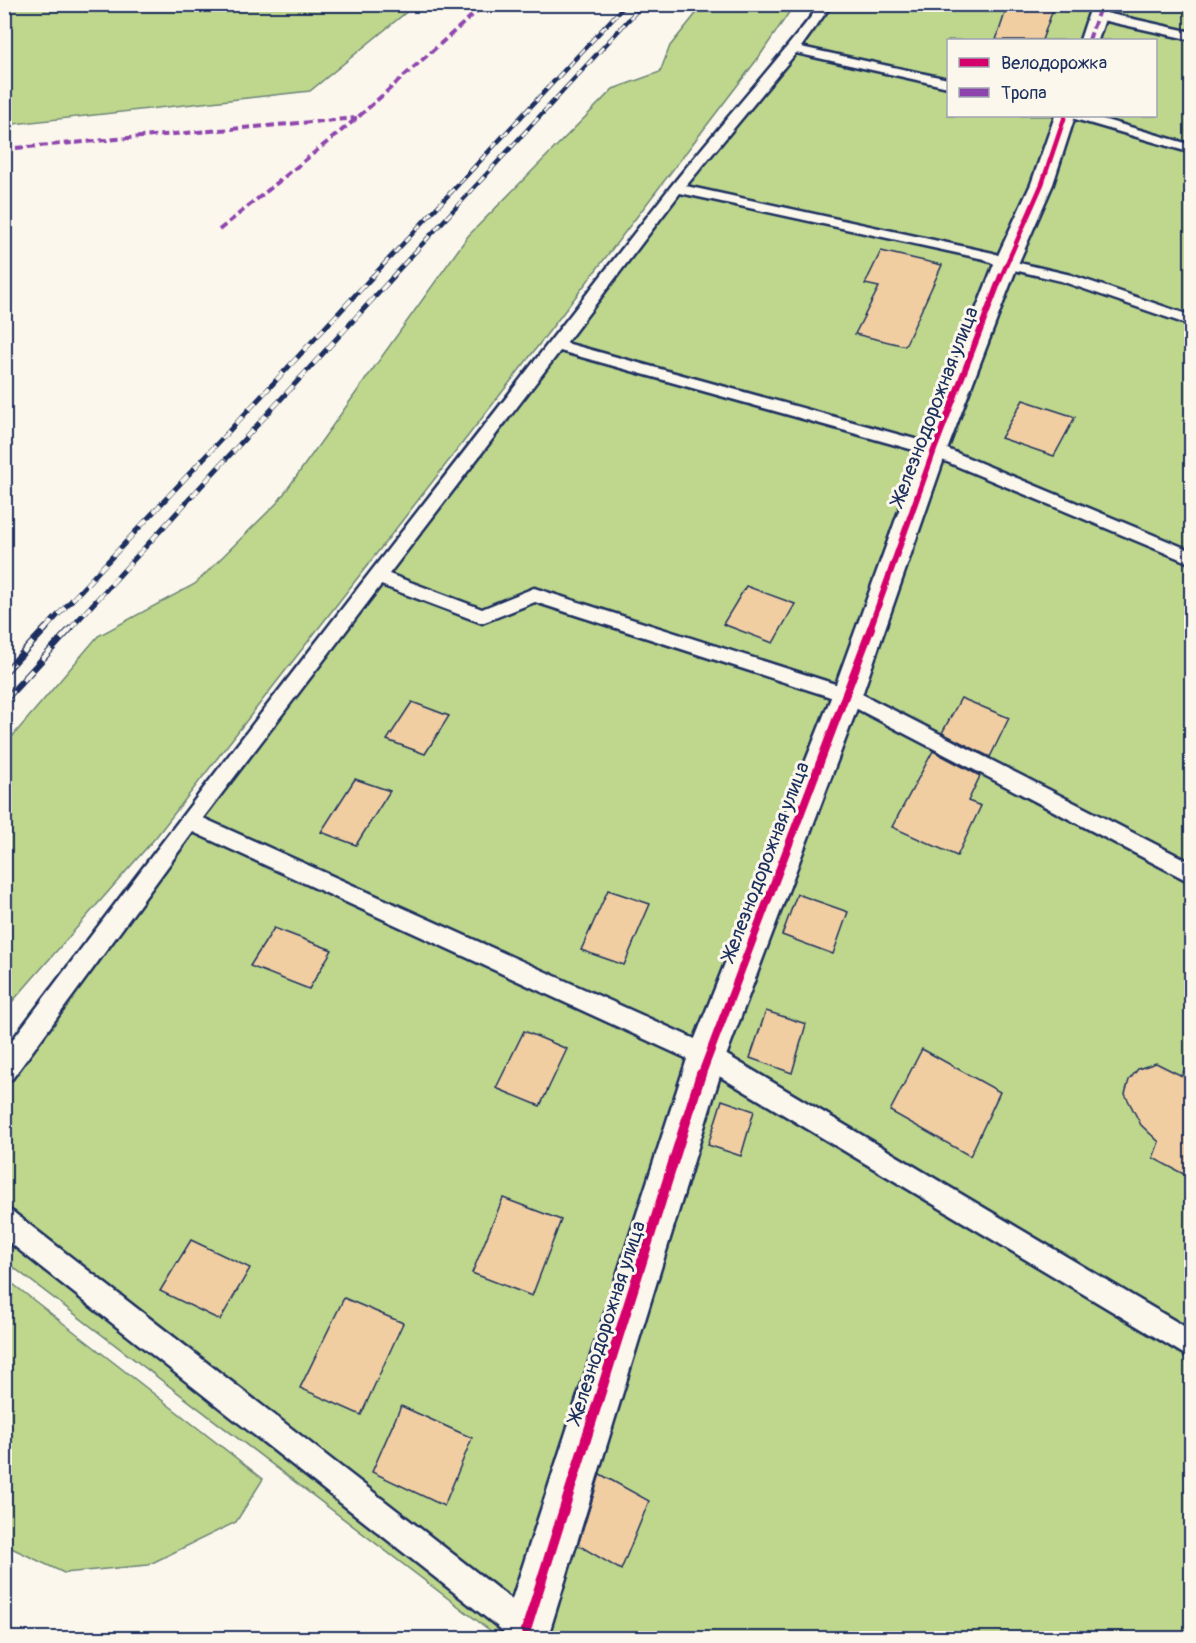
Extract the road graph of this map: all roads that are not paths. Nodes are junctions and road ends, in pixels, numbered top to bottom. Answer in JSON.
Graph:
{"nodes":[{"id":1,"x":827,"y":4,"type":"edge"},
{"id":2,"x":1099,"y":10,"type":"edge"},
{"id":3,"x":1191,"y":36,"type":"edge"},
{"id":4,"x":1089,"y":39,"type":"edge"},
{"id":5,"x":793,"y":49,"type":"junction"},
{"id":6,"x":947,"y":83,"type":"edge"},
{"id":7,"x":1065,"y":117,"type":"edge"},
{"id":8,"x":1083,"y":117,"type":"edge"},
{"id":9,"x":1191,"y":149,"type":"edge"},
{"id":10,"x":677,"y":188,"type":"junction"},
{"id":11,"x":1006,"y":264,"type":"junction"},
{"id":12,"x":1191,"y":321,"type":"edge"},
{"id":13,"x":557,"y":345,"type":"junction"},
{"id":14,"x":934,"y":450,"type":"junction"},
{"id":15,"x":1191,"y":558,"type":"edge"},
{"id":16,"x":378,"y":577,"type":"junction"},
{"id":17,"x":847,"y":695,"type":"junction"},
{"id":18,"x":189,"y":821,"type":"junction"},
{"id":19,"x":1191,"y":874,"type":"edge"},
{"id":20,"x":707,"y":1056,"type":"junction"},
{"id":21,"x":4,"y":1071,"type":"edge"},
{"id":22,"x":4,"y":1221,"type":"edge"},
{"id":23,"x":1191,"y":1346,"type":"edge"},
{"id":24,"x":531,"y":1634,"type":"edge"}],
"edges":[{"from":1,"to":5,"type":"lane"},
{"from":2,"to":3,"type":"lane"},
{"from":2,"to":4,"type":"street"},
{"from":5,"to":6,"type":"lane"},
{"from":5,"to":10,"type":"lane"},
{"from":7,"to":11,"type":"street","name":"Железнодорожная улица"},
{"from":8,"to":9,"type":"lane"},
{"from":10,"to":11,"type":"lane"},
{"from":10,"to":13,"type":"lane"},
{"from":11,"to":12,"type":"lane"},
{"from":11,"to":14,"type":"street","name":"Железнодорожная улица"},
{"from":13,"to":14,"type":"lane"},
{"from":13,"to":16,"type":"lane"},
{"from":14,"to":15,"type":"lane"},
{"from":14,"to":17,"type":"street","name":"Железнодорожная улица"},
{"from":16,"to":17,"type":"lane"},
{"from":16,"to":18,"type":"lane"},
{"from":17,"to":19,"type":"lane"},
{"from":17,"to":20,"type":"street","name":"Железнодорожная улица"},
{"from":18,"to":20,"type":"lane"},
{"from":18,"to":21,"type":"lane"},
{"from":20,"to":23,"type":"lane"},
{"from":20,"to":24,"type":"street","name":"Железнодорожная улица"},
{"from":22,"to":24,"type":"lane"}]}
